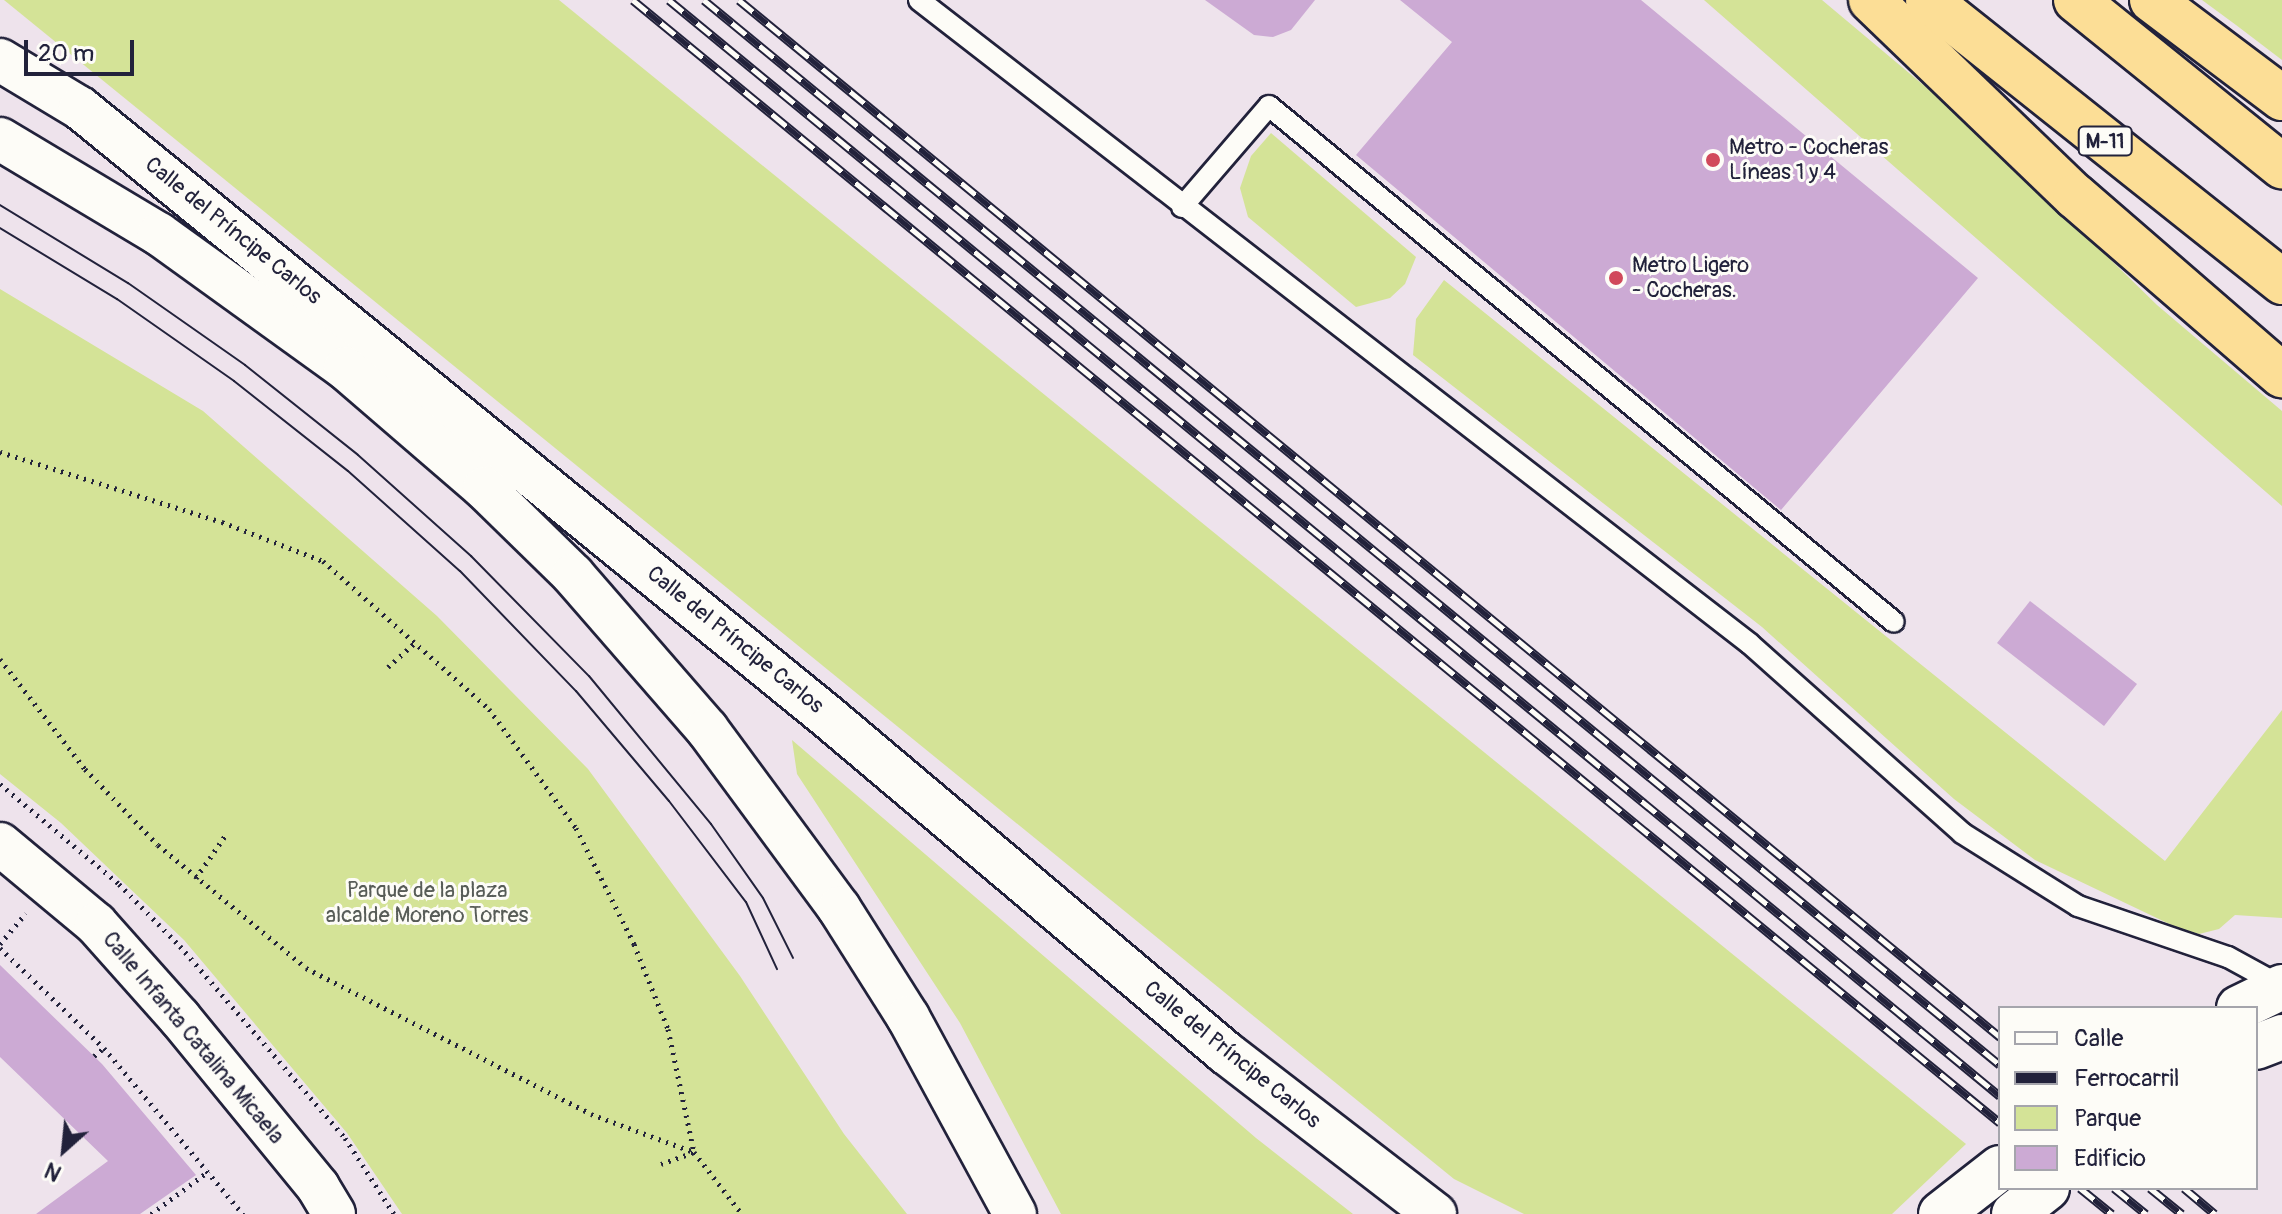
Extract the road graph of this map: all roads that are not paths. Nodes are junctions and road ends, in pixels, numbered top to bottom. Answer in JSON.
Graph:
{"nodes":[{"id":1,"x":919,"y":0,"type":"edge"},
{"id":2,"x":1871,"y":0,"type":"edge"},
{"id":3,"x":1928,"y":0,"type":"edge"},
{"id":4,"x":2076,"y":0,"type":"edge"},
{"id":5,"x":2152,"y":0,"type":"edge"},
{"id":6,"x":0,"y":44,"type":"edge"},
{"id":7,"x":15,"y":66,"type":"edge"},
{"id":8,"x":2282,"y":98,"type":"edge"},
{"id":9,"x":0,"y":139,"type":"edge"},
{"id":10,"x":2282,"y":166,"type":"edge"},
{"id":11,"x":1182,"y":207,"type":"junction"},
{"id":12,"x":2282,"y":282,"type":"edge"},
{"id":13,"x":2282,"y":375,"type":"edge"},
{"id":14,"x":1894,"y":622,"type":"dead end"},
{"id":15,"x":0,"y":844,"type":"edge"},
{"id":16,"x":2282,"y":987,"type":"edge"},
{"id":17,"x":2243,"y":1006,"type":"edge"},
{"id":18,"x":2282,"y":1037,"type":"edge"},
{"id":19,"x":2258,"y":1046,"type":"edge"},
{"id":20,"x":1998,"y":1170,"type":"edge"},
{"id":21,"x":2044,"y":1190,"type":"edge"},
{"id":22,"x":334,"y":1214,"type":"edge"},
{"id":23,"x":1015,"y":1214,"type":"edge"},
{"id":24,"x":1435,"y":1214,"type":"edge"},
{"id":25,"x":1941,"y":1214,"type":"edge"},
{"id":26,"x":2014,"y":1214,"type":"edge"}],
"edges":[{"from":1,"to":11,"type":"lane"},
{"from":2,"to":13,"type":"highway"},
{"from":3,"to":12,"type":"highway","number":"M-11"},
{"from":4,"to":10,"type":"highway"},
{"from":5,"to":8,"type":"highway"},
{"from":6,"to":7,"type":"street","name":"Calle del Príncipe Carlos"},
{"from":7,"to":24,"type":"street","name":"Calle del Príncipe Carlos"},
{"from":9,"to":23,"type":"street","name":"Calle del Príncipe Carlos"},
{"from":11,"to":14,"type":"lane"},
{"from":11,"to":16,"type":"lane"},
{"from":15,"to":22,"type":"street","name":"Calle Infanta Catalina Micaela"},
{"from":16,"to":17,"type":"street"},
{"from":18,"to":19,"type":"street"},
{"from":20,"to":25,"type":"street"},
{"from":21,"to":26,"type":"street"}]}
